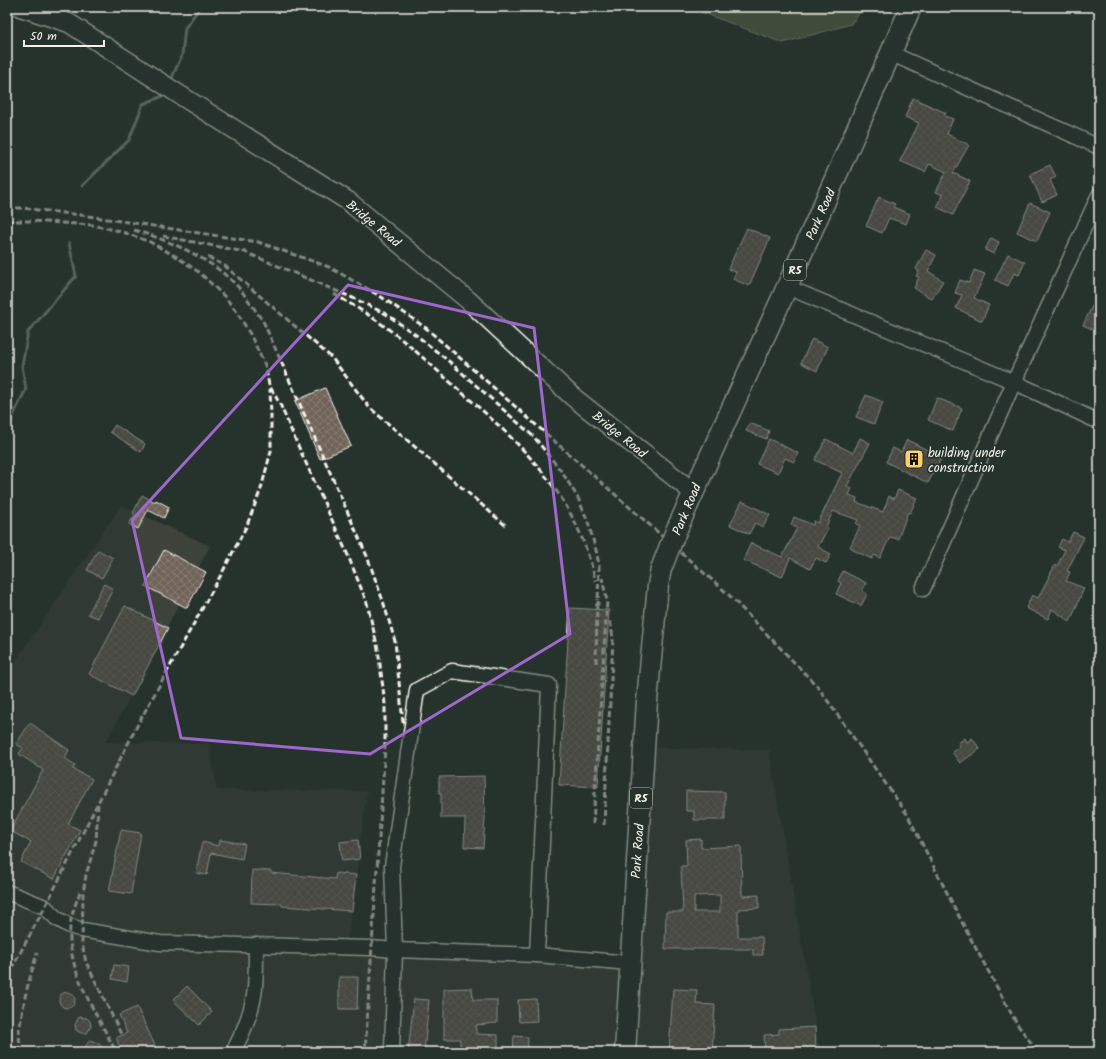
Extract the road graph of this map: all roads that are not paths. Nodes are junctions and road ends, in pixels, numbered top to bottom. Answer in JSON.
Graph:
{"nodes":[{"id":1,"x":20,"y":7,"type":"edge"},
{"id":2,"x":911,"y":7,"type":"edge"},
{"id":3,"x":890,"y":53,"type":"junction"},
{"id":4,"x":1099,"y":147,"type":"edge"},
{"id":5,"x":1099,"y":195,"type":"edge"},
{"id":6,"x":787,"y":288,"type":"junction"},
{"id":7,"x":1014,"y":382,"type":"junction"},
{"id":8,"x":1099,"y":422,"type":"edge"},
{"id":9,"x":692,"y":492,"type":"junction"},
{"id":10,"x":923,"y":589,"type":"dead end"},
{"id":11,"x":7,"y":892,"type":"edge"},
{"id":12,"x":256,"y":945,"type":"junction"},
{"id":13,"x":395,"y":950,"type":"junction"},
{"id":14,"x":537,"y":955,"type":"junction"},
{"id":15,"x":630,"y":963,"type":"junction"},
{"id":16,"x":233,"y":1052,"type":"edge"},
{"id":17,"x":392,"y":1052,"type":"edge"},
{"id":18,"x":625,"y":1052,"type":"edge"}],
"edges":[{"from":1,"to":9,"type":"main road","name":"Bridge Road"},
{"from":2,"to":3,"type":"highway","name":"Park Road","number":"R5"},
{"from":3,"to":4,"type":"street"},
{"from":3,"to":6,"type":"highway","name":"Park Road","number":"R5"},
{"from":5,"to":7,"type":"street"},
{"from":6,"to":7,"type":"street"},
{"from":6,"to":9,"type":"highway","name":"Park Road","number":"R5"},
{"from":7,"to":8,"type":"street"},
{"from":7,"to":10,"type":"street"},
{"from":9,"to":15,"type":"highway","name":"Park Road","number":"R5"},
{"from":11,"to":12,"type":"street"},
{"from":12,"to":13,"type":"street"},
{"from":12,"to":16,"type":"street"},
{"from":13,"to":14,"type":"street"},
{"from":13,"to":14,"type":"street"},
{"from":13,"to":17,"type":"street"},
{"from":14,"to":15,"type":"street"},
{"from":15,"to":18,"type":"highway","name":"Park Road","number":"R5"}]}
